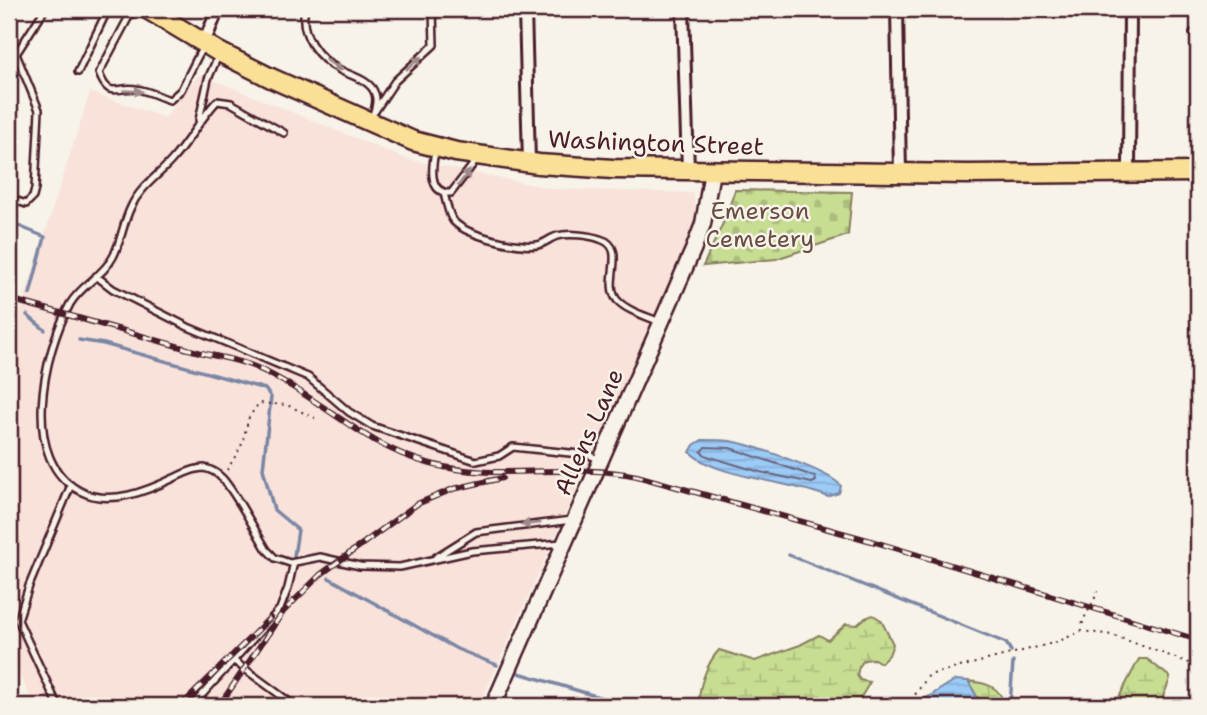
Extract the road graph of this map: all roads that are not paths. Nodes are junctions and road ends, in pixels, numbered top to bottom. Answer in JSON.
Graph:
{"nodes":[{"id":1,"x":45,"y":9,"type":"edge"},
{"id":2,"x":108,"y":9,"type":"edge"},
{"id":3,"x":133,"y":9,"type":"edge"},
{"id":4,"x":147,"y":9,"type":"edge"},
{"id":5,"x":218,"y":9,"type":"edge"},
{"id":6,"x":306,"y":9,"type":"edge"},
{"id":7,"x":433,"y":9,"type":"edge"},
{"id":8,"x":525,"y":9,"type":"edge"},
{"id":9,"x":683,"y":9,"type":"edge"},
{"id":10,"x":897,"y":9,"type":"edge"},
{"id":11,"x":1130,"y":9,"type":"edge"},
{"id":12,"x":212,"y":48,"type":"junction"},
{"id":13,"x":9,"y":52,"type":"edge"},
{"id":14,"x":16,"y":54,"type":"junction"},
{"id":15,"x":78,"y":72,"type":"dead end"},
{"id":16,"x":373,"y":117,"type":"junction"},
{"id":17,"x":198,"y":123,"type":"junction"},
{"id":18,"x":284,"y":133,"type":"dead end"},
{"id":19,"x":436,"y":148,"type":"junction"},
{"id":20,"x":481,"y":155,"type":"junction"},
{"id":21,"x":529,"y":162,"type":"junction"},
{"id":22,"x":688,"y":170,"type":"junction"},
{"id":23,"x":712,"y":171,"type":"junction"},
{"id":24,"x":1198,"y":172,"type":"edge"},
{"id":25,"x":900,"y":173,"type":"junction"},
{"id":26,"x":1129,"y":173,"type":"junction"},
{"id":27,"x":444,"y":193,"type":"junction"},
{"id":28,"x":9,"y":198,"type":"edge"},
{"id":29,"x":96,"y":276,"type":"junction"},
{"id":30,"x":662,"y":323,"type":"junction"},
{"id":31,"x":601,"y":461,"type":"junction"},
{"id":32,"x":71,"y":485,"type":"junction"},
{"id":33,"x":575,"y":520,"type":"junction"},
{"id":34,"x":565,"y":542,"type":"junction"},
{"id":35,"x":432,"y":559,"type":"junction"},
{"id":36,"x":294,"y":562,"type":"junction"},
{"id":37,"x":234,"y":662,"type":"junction"},
{"id":38,"x":495,"y":701,"type":"edge"},
{"id":39,"x":58,"y":706,"type":"edge"},
{"id":40,"x":192,"y":706,"type":"edge"},
{"id":41,"x":295,"y":706,"type":"edge"},
{"id":42,"x":514,"y":706,"type":"edge"}],
"edges":[{"from":1,"to":14,"type":"lane"},
{"from":2,"to":15,"type":"lane"},
{"from":3,"to":12,"type":"lane","one_way":true},
{"from":4,"to":12,"type":"main road","name":"Washington Street"},
{"from":5,"to":12,"type":"street"},
{"from":6,"to":16,"type":"lane","one_way":true},
{"from":16,"to":7,"type":"lane","one_way":true},
{"from":8,"to":21,"type":"street"},
{"from":9,"to":22,"type":"street"},
{"from":10,"to":25,"type":"street"},
{"from":11,"to":26,"type":"street"},
{"from":12,"to":16,"type":"main road","name":"Washington Street"},
{"from":12,"to":17,"type":"lane"},
{"from":13,"to":14,"type":"lane"},
{"from":14,"to":28,"type":"lane"},
{"from":16,"to":19,"type":"main road","name":"Washington Street"},
{"from":17,"to":18,"type":"lane"},
{"from":17,"to":29,"type":"lane"},
{"from":19,"to":20,"type":"main road","name":"Washington Street"},
{"from":19,"to":27,"type":"lane"},
{"from":20,"to":21,"type":"main road","name":"Washington Street"},
{"from":27,"to":20,"type":"lane","one_way":true},
{"from":21,"to":22,"type":"main road","name":"Washington Street"},
{"from":22,"to":23,"type":"main road","name":"Washington Street"},
{"from":23,"to":25,"type":"main road","name":"Washington Street"},
{"from":23,"to":30,"type":"street","name":"Allens Lane"},
{"from":24,"to":26,"type":"main road","name":"Washington Street"},
{"from":25,"to":26,"type":"main road","name":"Washington Street"},
{"from":27,"to":30,"type":"lane"},
{"from":29,"to":31,"type":"lane"},
{"from":29,"to":32,"type":"lane"},
{"from":30,"to":31,"type":"street","name":"Allens Lane"},
{"from":31,"to":33,"type":"street","name":"Allens Lane"},
{"from":32,"to":36,"type":"lane"},
{"from":32,"to":39,"type":"lane"},
{"from":33,"to":34,"type":"street","name":"Allens Lane"},
{"from":33,"to":35,"type":"lane","one_way":true},
{"from":34,"to":35,"type":"lane"},
{"from":34,"to":38,"type":"street","name":"Allens Lane"},
{"from":35,"to":36,"type":"lane"},
{"from":36,"to":37,"type":"lane"},
{"from":37,"to":40,"type":"lane"},
{"from":37,"to":41,"type":"lane"},
{"from":38,"to":42,"type":"lane"}]}
